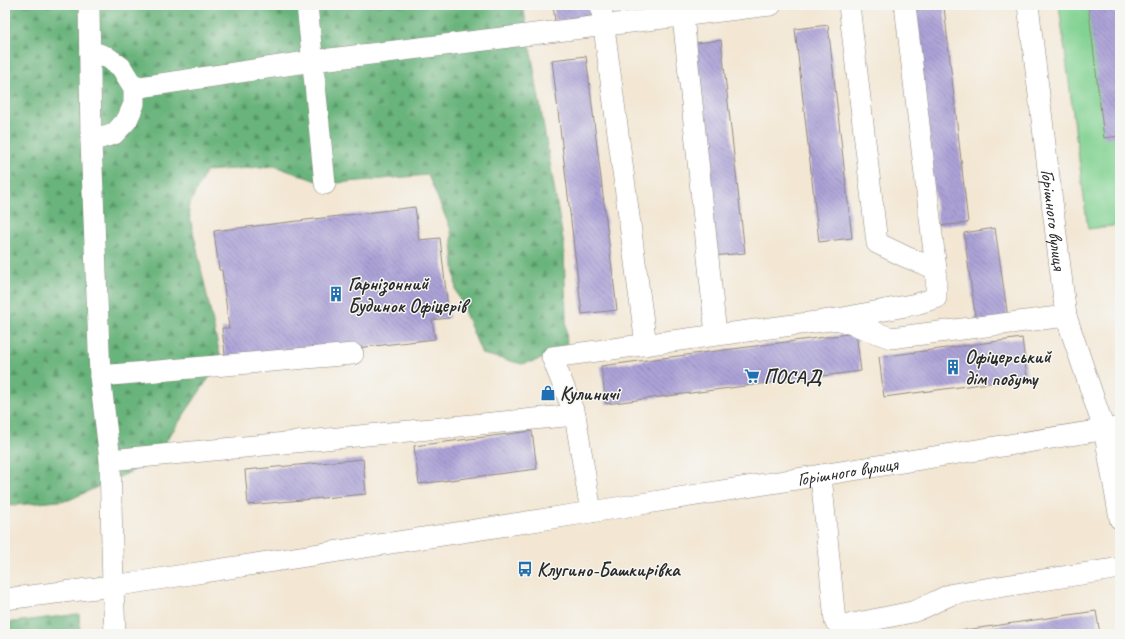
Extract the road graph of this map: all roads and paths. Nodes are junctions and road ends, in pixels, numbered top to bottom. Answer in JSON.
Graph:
{"nodes":[{"id":1,"x":89,"y":5,"type":"edge"},
{"id":2,"x":307,"y":5,"type":"edge"},
{"id":3,"x":771,"y":5,"type":"edge"},
{"id":4,"x":849,"y":5,"type":"edge"},
{"id":5,"x":905,"y":5,"type":"edge"},
{"id":6,"x":1028,"y":5,"type":"edge"},
{"id":7,"x":602,"y":15,"type":"edge"},
{"id":8,"x":683,"y":16,"type":"junction"},
{"id":9,"x":90,"y":51,"type":"junction"},
{"id":10,"x":313,"y":61,"type":"junction"},
{"id":11,"x":134,"y":88,"type":"junction"},
{"id":12,"x":91,"y":141,"type":"junction"},
{"id":13,"x":325,"y":184,"type":"dead end"},
{"id":14,"x":936,"y":269,"type":"junction"},
{"id":15,"x":1066,"y":316,"type":"junction"},
{"id":16,"x":838,"y":319,"type":"junction"},
{"id":17,"x":716,"y":335,"type":"junction"},
{"id":18,"x":646,"y":345,"type":"junction"},
{"id":19,"x":353,"y":354,"type":"dead end"},
{"id":20,"x":100,"y":376,"type":"junction"},
{"id":21,"x":575,"y":415,"type":"junction"},
{"id":22,"x":1112,"y":428,"type":"edge"},
{"id":23,"x":110,"y":460,"type":"junction"},
{"id":24,"x":821,"y":474,"type":"junction"},
{"id":25,"x":591,"y":512,"type":"junction"},
{"id":26,"x":1120,"y":519,"type":"edge"},
{"id":27,"x":1120,"y":568,"type":"edge"},
{"id":28,"x":113,"y":586,"type":"junction"},
{"id":29,"x":5,"y":599,"type":"edge"},
{"id":30,"x":882,"y":626,"type":"edge"},
{"id":31,"x":116,"y":634,"type":"edge"}],
"edges":[{"from":1,"to":9,"type":"street"},
{"from":2,"to":10,"type":"street"},
{"from":3,"to":8,"type":"street"},
{"from":4,"to":14,"type":"street"},
{"from":5,"to":14,"type":"street"},
{"from":6,"to":15,"type":"street","name":"Горішного вулиця"},
{"from":7,"to":8,"type":"street"},
{"from":7,"to":10,"type":"street"},
{"from":7,"to":18,"type":"street"},
{"from":8,"to":17,"type":"street"},
{"from":9,"to":11,"type":"street"},
{"from":9,"to":12,"type":"street"},
{"from":10,"to":11,"type":"street"},
{"from":10,"to":13,"type":"street"},
{"from":11,"to":12,"type":"street"},
{"from":12,"to":20,"type":"street"},
{"from":14,"to":16,"type":"street"},
{"from":15,"to":16,"type":"street"},
{"from":15,"to":22,"type":"street","name":"Горішного вулиця"},
{"from":16,"to":17,"type":"street"},
{"from":17,"to":18,"type":"street"},
{"from":18,"to":21,"type":"street"},
{"from":19,"to":20,"type":"street"},
{"from":20,"to":23,"type":"street"},
{"from":21,"to":23,"type":"street"},
{"from":21,"to":25,"type":"street"},
{"from":22,"to":24,"type":"street","name":"Горішного вулиця"},
{"from":22,"to":26,"type":"street"},
{"from":23,"to":28,"type":"street"},
{"from":24,"to":25,"type":"street","name":"Горішного вулиця"},
{"from":24,"to":30,"type":"street"},
{"from":25,"to":28,"type":"street","name":"Горішного вулиця"},
{"from":27,"to":30,"type":"street"},
{"from":28,"to":29,"type":"street","name":"Горішного вулиця"},
{"from":28,"to":31,"type":"street"}]}
